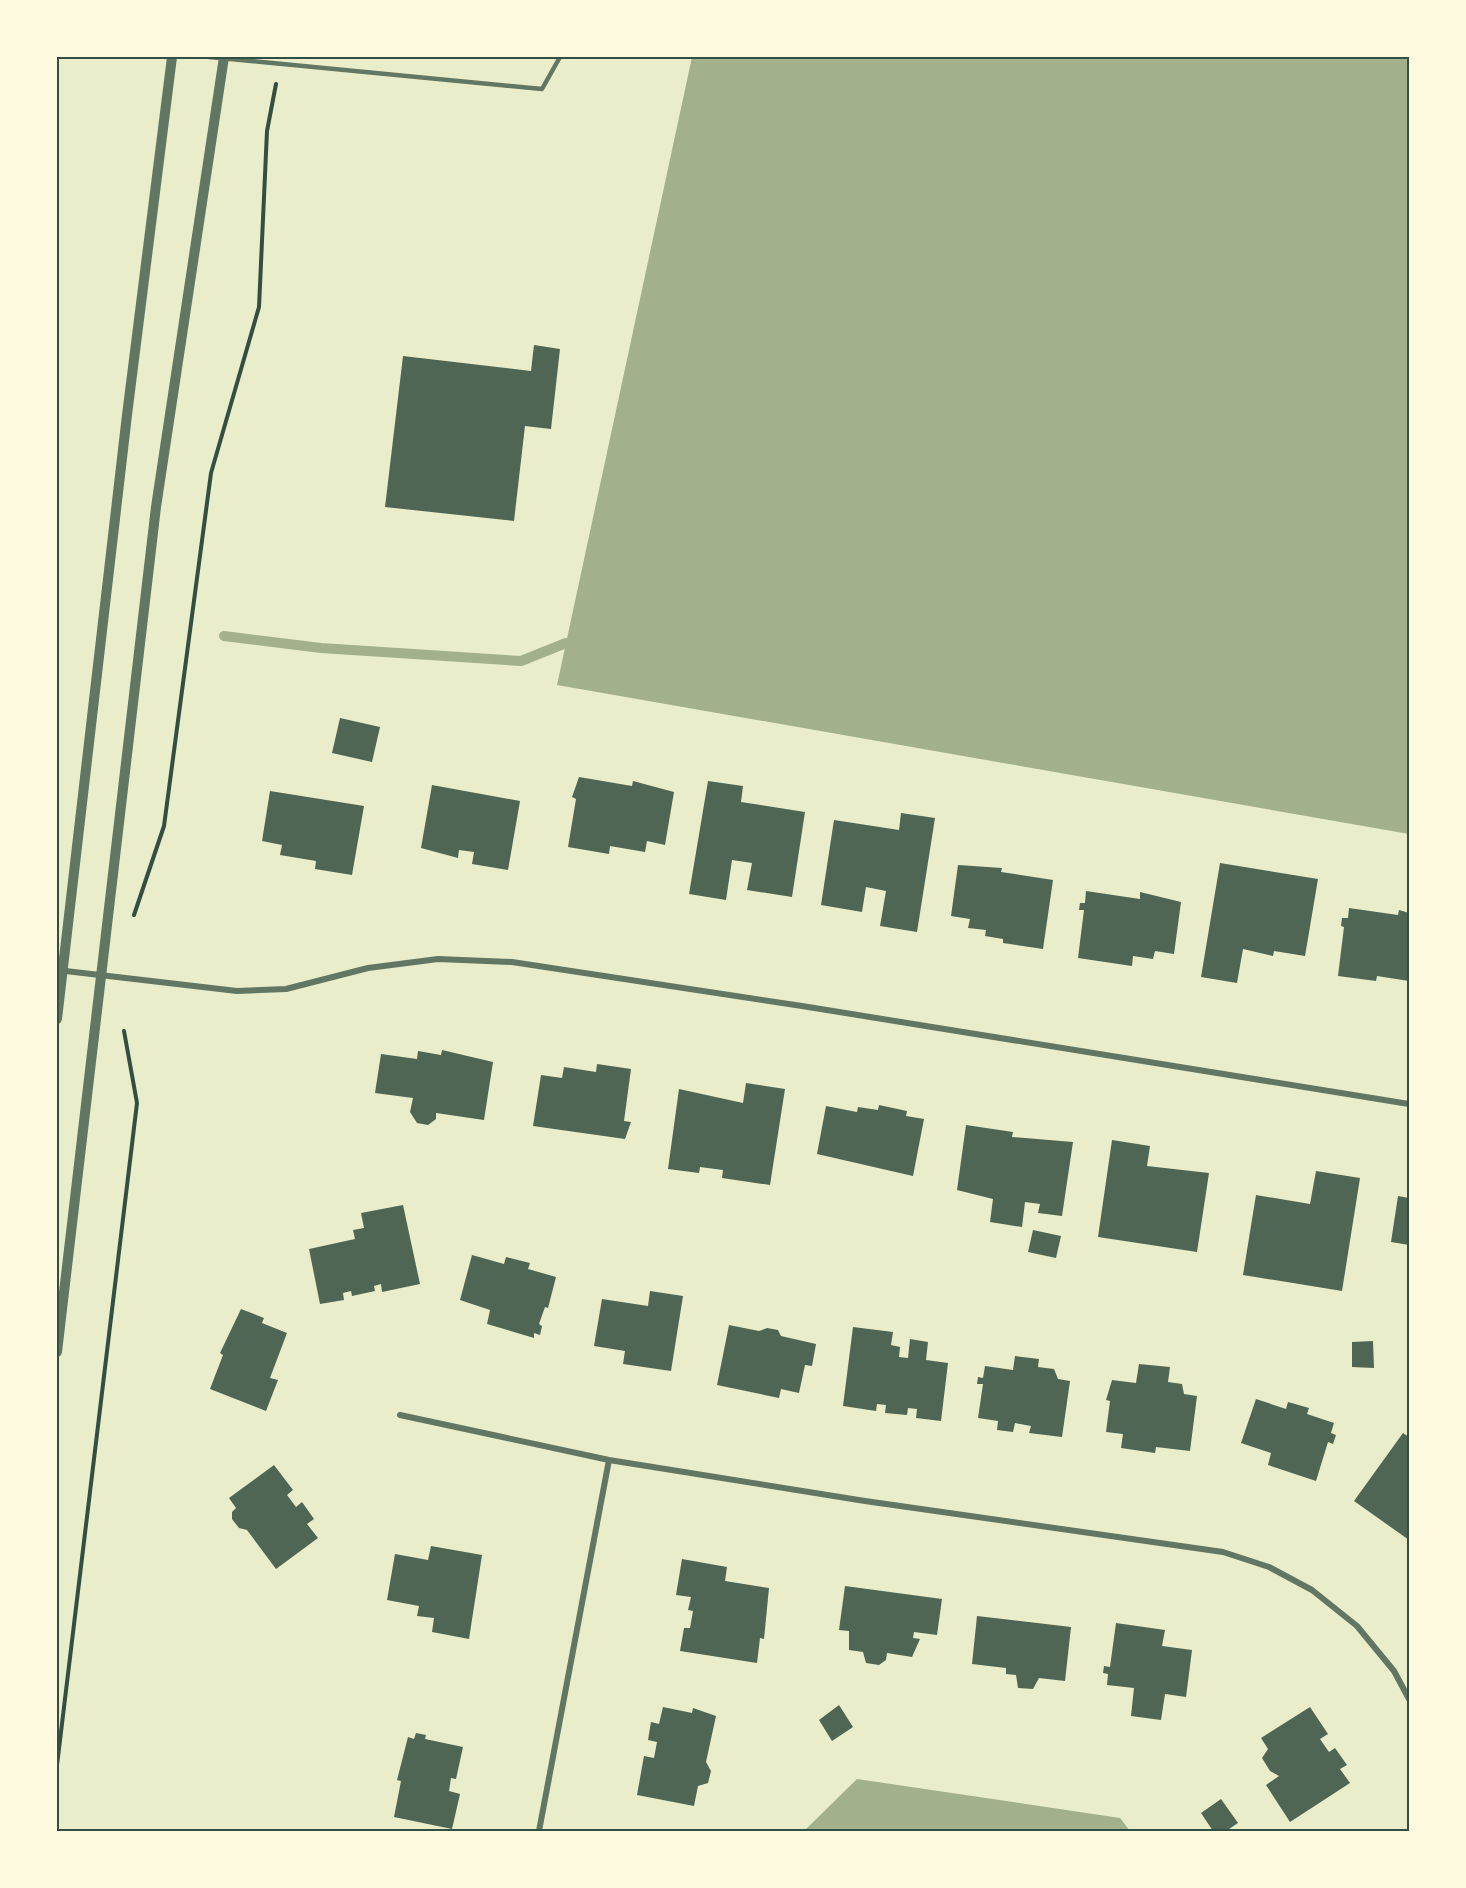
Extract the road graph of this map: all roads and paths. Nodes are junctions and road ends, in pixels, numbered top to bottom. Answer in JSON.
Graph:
{"nodes":[{"id":1,"x":172,"y":57,"type":"edge"},
{"id":2,"x":209,"y":57,"type":"edge"},
{"id":3,"x":560,"y":57,"type":"edge"},
{"id":4,"x":224,"y":58,"type":"edge"},
{"id":5,"x":280,"y":64,"type":"junction"},
{"id":6,"x":134,"y":915,"type":"dead end"},
{"id":7,"x":60,"y":971,"type":"edge"},
{"id":8,"x":102,"y":975,"type":"junction"},
{"id":9,"x":57,"y":1019,"type":"edge"},
{"id":10,"x":124,"y":1031,"type":"dead end"},
{"id":11,"x":1409,"y":1104,"type":"edge"},
{"id":12,"x":57,"y":1352,"type":"edge"},
{"id":13,"x":400,"y":1415,"type":"dead end"},
{"id":14,"x":609,"y":1460,"type":"junction"},
{"id":15,"x":1409,"y":1700,"type":"edge"},
{"id":16,"x":57,"y":1765,"type":"edge"},
{"id":17,"x":539,"y":1831,"type":"edge"}],
"edges":[{"from":1,"to":7,"type":"street"},
{"from":2,"to":4,"type":"lane"},
{"from":3,"to":5,"type":"lane"},
{"from":4,"to":5,"type":"lane"},
{"from":4,"to":8,"type":"street"},
{"from":5,"to":6,"type":"path"},
{"from":7,"to":8,"type":"street"},
{"from":7,"to":9,"type":"street"},
{"from":8,"to":11,"type":"street"},
{"from":8,"to":12,"type":"street"},
{"from":10,"to":16,"type":"path"},
{"from":13,"to":14,"type":"street"},
{"from":14,"to":15,"type":"street"},
{"from":14,"to":17,"type":"street"}]}
